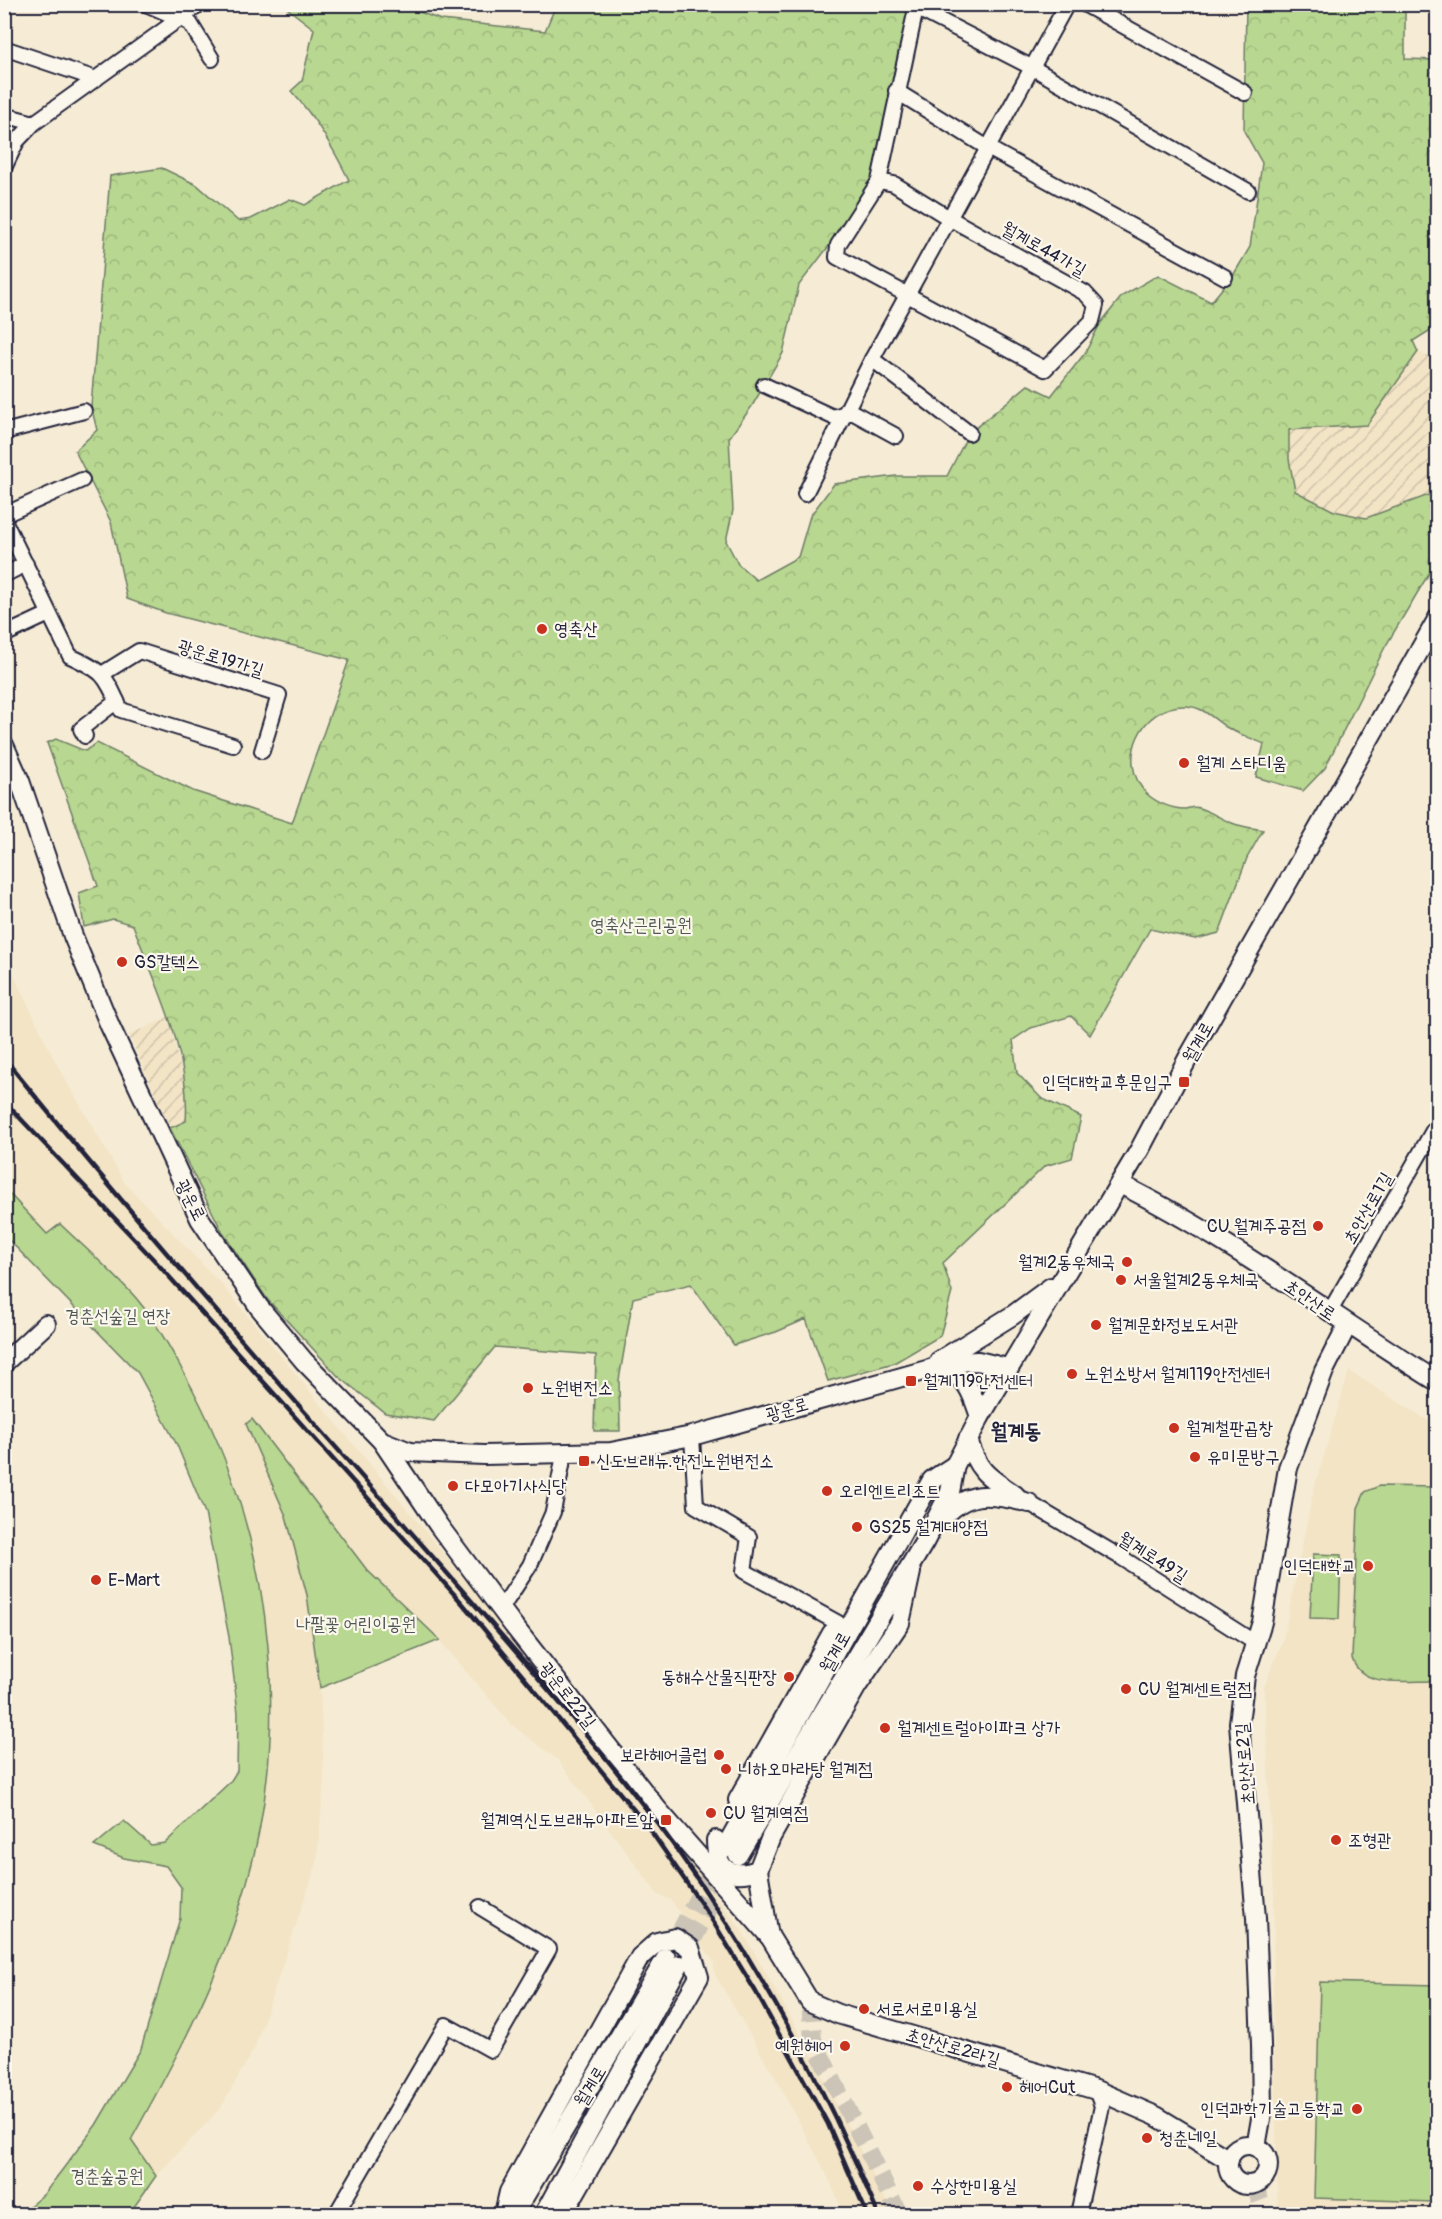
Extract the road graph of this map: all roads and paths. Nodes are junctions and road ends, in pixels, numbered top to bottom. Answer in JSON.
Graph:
{"nodes":[{"id":1,"x":146,"y":4,"type":"edge"},
{"id":2,"x":200,"y":4,"type":"edge"},
{"id":3,"x":1067,"y":4,"type":"edge"},
{"id":4,"x":1084,"y":4,"type":"edge"},
{"id":5,"x":916,"y":6,"type":"edge"},
{"id":6,"x":181,"y":18,"type":"junction"},
{"id":7,"x":4,"y":48,"type":"edge"},
{"id":8,"x":212,"y":59,"type":"dead end"},
{"id":9,"x":1033,"y":68,"type":"junction"},
{"id":10,"x":96,"y":79,"type":"junction"},
{"id":11,"x":896,"y":91,"type":"junction"},
{"id":12,"x":1245,"y":93,"type":"dead end"},
{"id":13,"x":4,"y":115,"type":"edge"},
{"id":14,"x":34,"y":123,"type":"junction"},
{"id":15,"x":988,"y":148,"type":"junction"},
{"id":16,"x":4,"y":168,"type":"edge"},
{"id":17,"x":879,"y":181,"type":"junction"},
{"id":18,"x":1248,"y":191,"type":"dead end"},
{"id":19,"x":950,"y":218,"type":"junction"},
{"id":20,"x":1225,"y":277,"type":"dead end"},
{"id":21,"x":907,"y":295,"type":"junction"},
{"id":22,"x":872,"y":359,"type":"junction"},
{"id":23,"x":764,"y":385,"type":"dead end"},
{"id":24,"x":84,"y":411,"type":"dead end"},
{"id":25,"x":846,"y":413,"type":"junction"},
{"id":26,"x":4,"y":432,"type":"edge"},
{"id":27,"x":969,"y":433,"type":"dead end"},
{"id":28,"x":896,"y":436,"type":"dead end"},
{"id":29,"x":82,"y":480,"type":"dead end"},
{"id":30,"x":805,"y":494,"type":"dead end"},
{"id":31,"x":4,"y":518,"type":"edge"},
{"id":32,"x":26,"y":564,"type":"junction"},
{"id":33,"x":4,"y":575,"type":"edge"},
{"id":34,"x":49,"y":614,"type":"junction"},
{"id":35,"x":1437,"y":618,"type":"edge"},
{"id":36,"x":4,"y":635,"type":"edge"},
{"id":37,"x":102,"y":674,"type":"junction"},
{"id":38,"x":117,"y":702,"type":"junction"},
{"id":39,"x":85,"y":736,"type":"dead end"},
{"id":40,"x":4,"y":745,"type":"edge"},
{"id":41,"x":233,"y":745,"type":"dead end"},
{"id":42,"x":262,"y":751,"type":"dead end"},
{"id":43,"x":1437,"y":1122,"type":"edge"},
{"id":44,"x":1120,"y":1184,"type":"junction"},
{"id":45,"x":1062,"y":1278,"type":"junction"},
{"id":46,"x":1329,"y":1312,"type":"junction"},
{"id":47,"x":46,"y":1324,"type":"dead end"},
{"id":48,"x":1347,"y":1326,"type":"junction"},
{"id":49,"x":4,"y":1363,"type":"edge"},
{"id":50,"x":1007,"y":1368,"type":"junction"},
{"id":51,"x":925,"y":1370,"type":"junction"},
{"id":52,"x":1437,"y":1382,"type":"edge"},
{"id":53,"x":980,"y":1417,"type":"junction"},
{"id":54,"x":692,"y":1436,"type":"junction"},
{"id":55,"x":968,"y":1439,"type":"junction"},
{"id":56,"x":382,"y":1441,"type":"junction"},
{"id":57,"x":564,"y":1455,"type":"junction"},
{"id":58,"x":955,"y":1465,"type":"junction"},
{"id":59,"x":1029,"y":1503,"type":"junction"},
{"id":60,"x":895,"y":1547,"type":"junction"},
{"id":61,"x":920,"y":1548,"type":"junction"},
{"id":62,"x":501,"y":1609,"type":"junction"},
{"id":63,"x":838,"y":1623,"type":"junction"},
{"id":64,"x":1257,"y":1644,"type":"junction"},
{"id":65,"x":726,"y":1848,"type":"junction"},
{"id":66,"x":704,"y":1863,"type":"junction"},
{"id":67,"x":758,"y":1870,"type":"junction"},
{"id":68,"x":480,"y":1908,"type":"dead end"},
{"id":69,"x":770,"y":1937,"type":"junction"},
{"id":70,"x":1096,"y":2090,"type":"junction"},
{"id":71,"x":1256,"y":2147,"type":"junction"},
{"id":72,"x":1229,"y":2160,"type":"junction"},
{"id":73,"x":564,"y":2213,"type":"edge"},
{"id":74,"x":336,"y":2214,"type":"edge"},
{"id":75,"x":504,"y":2214,"type":"edge"},
{"id":76,"x":514,"y":2214,"type":"edge"},
{"id":77,"x":544,"y":2214,"type":"edge"},
{"id":78,"x":1078,"y":2214,"type":"edge"}],
"edges":[{"from":1,"to":6,"type":"street"},
{"from":2,"to":6,"type":"street"},
{"from":3,"to":9,"type":"street"},
{"from":4,"to":12,"type":"street"},
{"from":5,"to":9,"type":"street"},
{"from":5,"to":11,"type":"street"},
{"from":6,"to":8,"type":"street"},
{"from":6,"to":10,"type":"street"},
{"from":7,"to":10,"type":"street"},
{"from":9,"to":15,"type":"street"},
{"from":9,"to":18,"type":"street"},
{"from":10,"to":14,"type":"street"},
{"from":11,"to":15,"type":"street"},
{"from":11,"to":17,"type":"street"},
{"from":13,"to":14,"type":"street"},
{"from":14,"to":16,"type":"street"},
{"from":15,"to":19,"type":"street"},
{"from":15,"to":20,"type":"street"},
{"from":17,"to":19,"type":"street"},
{"from":17,"to":21,"type":"street"},
{"from":19,"to":21,"type":"street"},
{"from":19,"to":21,"type":"street","name":"월계로44가길"},
{"from":21,"to":22,"type":"street"},
{"from":22,"to":25,"type":"street"},
{"from":22,"to":27,"type":"street"},
{"from":23,"to":25,"type":"street"},
{"from":24,"to":26,"type":"street"},
{"from":25,"to":28,"type":"street"},
{"from":25,"to":30,"type":"street"},
{"from":29,"to":31,"type":"street"},
{"from":31,"to":32,"type":"street"},
{"from":32,"to":33,"type":"street"},
{"from":32,"to":34,"type":"street"},
{"from":34,"to":36,"type":"street"},
{"from":34,"to":37,"type":"street"},
{"from":35,"to":44,"type":"street","name":"월계로"},
{"from":37,"to":38,"type":"street"},
{"from":37,"to":42,"type":"street","name":"광운로19가길"},
{"from":38,"to":39,"type":"street"},
{"from":38,"to":41,"type":"street"},
{"from":40,"to":56,"type":"street","name":"광운로"},
{"from":43,"to":46,"type":"street","name":"초안산로1길"},
{"from":44,"to":45,"type":"street","name":"월계로"},
{"from":44,"to":46,"type":"street","name":"초안산로"},
{"from":45,"to":50,"type":"street","name":"월계로"},
{"from":45,"to":51,"type":"street"},
{"from":46,"to":48,"type":"street","name":"초안산로"},
{"from":47,"to":49,"type":"street"},
{"from":48,"to":52,"type":"street","name":"초안산로"},
{"from":48,"to":64,"type":"street","name":"초안산로2길"},
{"from":50,"to":51,"type":"street","name":"광운로"},
{"from":50,"to":53,"type":"street","name":"월계로"},
{"from":51,"to":53,"type":"street"},
{"from":51,"to":54,"type":"street","name":"광운로"},
{"from":53,"to":55,"type":"street","name":"월계로"},
{"from":54,"to":57,"type":"street","name":"광운로"},
{"from":54,"to":63,"type":"street","name":"월계로"},
{"from":55,"to":58,"type":"street","name":"월계로"},
{"from":55,"to":59,"type":"street"},
{"from":56,"to":57,"type":"street","name":"광운로"},
{"from":56,"to":62,"type":"street","name":"광운로22길"},
{"from":57,"to":62,"type":"street"},
{"from":58,"to":60,"type":"street","name":"월계로"},
{"from":58,"to":61,"type":"street","name":"월계로"},
{"from":59,"to":61,"type":"street"},
{"from":59,"to":64,"type":"street","name":"월계로49길"},
{"from":60,"to":63,"type":"street"},
{"from":60,"to":65,"type":"street","name":"월계로"},
{"from":61,"to":65,"type":"street","name":"월계로"},
{"from":61,"to":67,"type":"street"},
{"from":62,"to":66,"type":"street","name":"광운로22길"},
{"from":63,"to":65,"type":"street"},
{"from":64,"to":71,"type":"street","name":"초안산로2길"},
{"from":65,"to":66,"type":"street"},
{"from":65,"to":67,"type":"street"},
{"from":66,"to":69,"type":"street","name":"광운로22길"},
{"from":67,"to":69,"type":"street"},
{"from":68,"to":74,"type":"street"},
{"from":69,"to":70,"type":"street","name":"초안산로2라길"},
{"from":70,"to":72,"type":"street","name":"초안산로2라길"},
{"from":70,"to":78,"type":"street"},
{"from":71,"to":72,"type":"street"},
{"from":71,"to":72,"type":"street"},
{"from":73,"to":75,"type":"street"},
{"from":76,"to":77,"type":"street","name":"월계로"}]}
